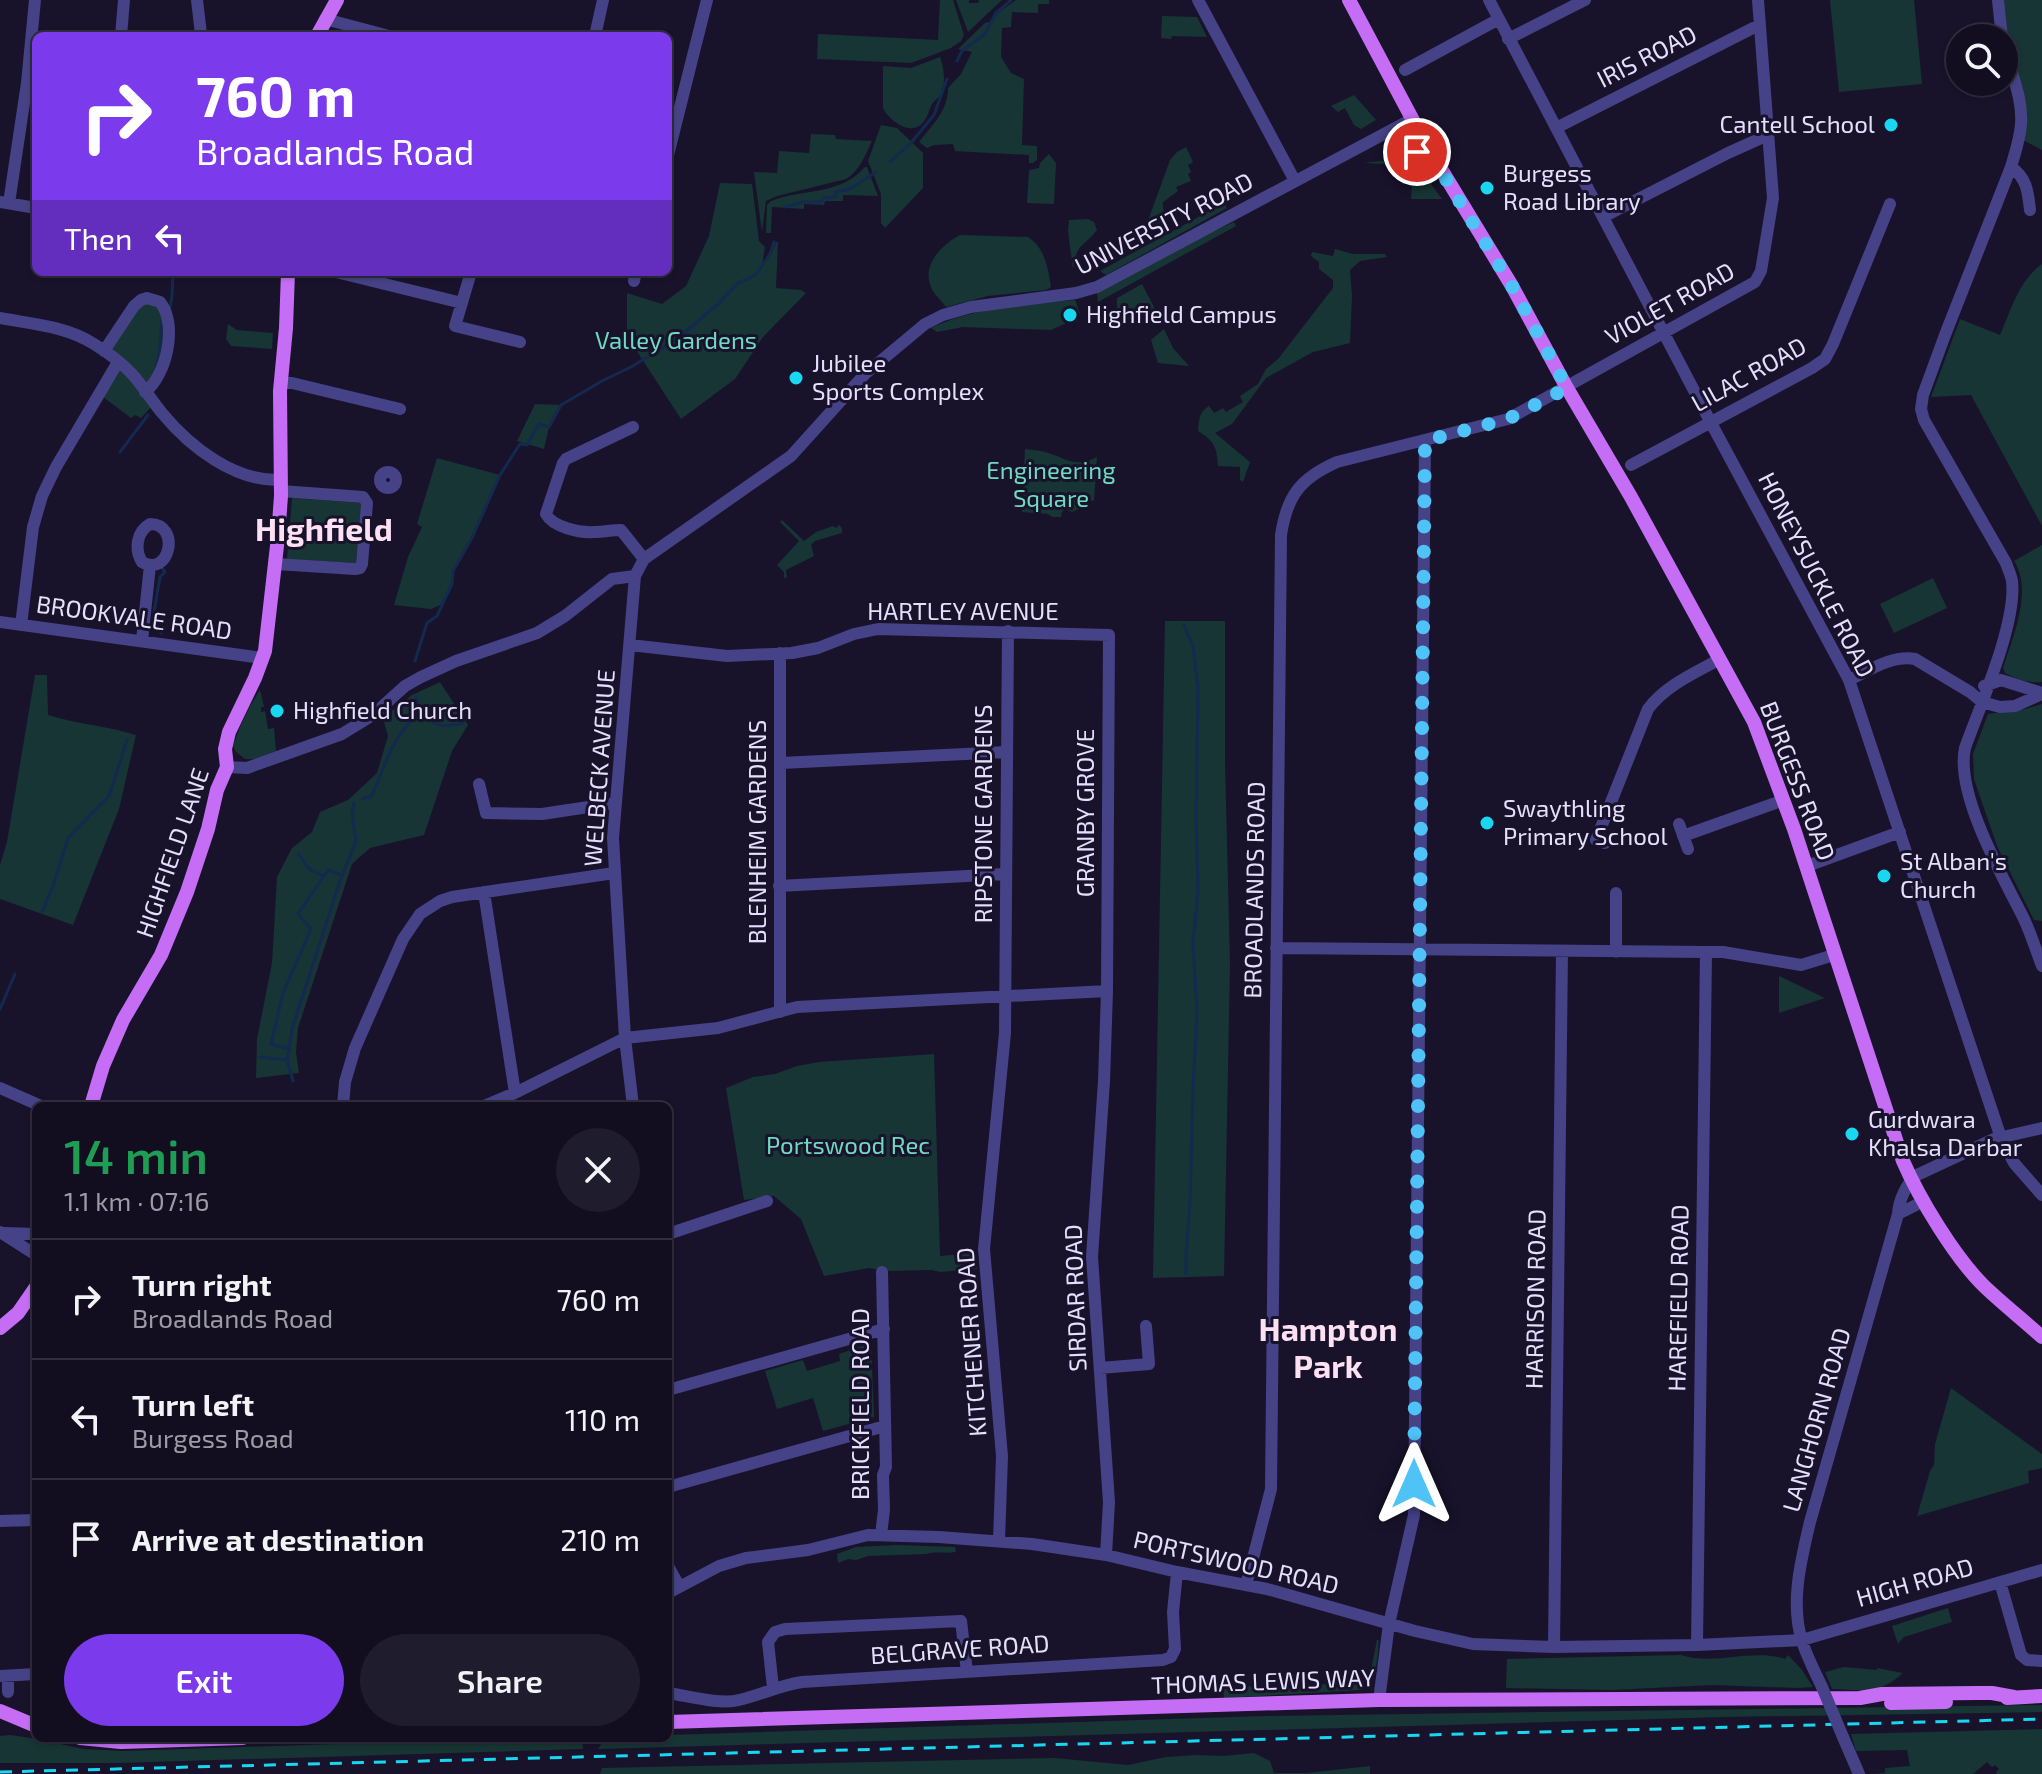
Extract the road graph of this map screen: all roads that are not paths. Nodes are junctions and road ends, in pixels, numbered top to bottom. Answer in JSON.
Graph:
{"nodes":[{"id":1,"x":35,"y":0,"type":"edge"},
{"id":2,"x":124,"y":0,"type":"edge"},
{"id":3,"x":197,"y":0,"type":"edge"},
{"id":4,"x":337,"y":0,"type":"edge"},
{"id":5,"x":603,"y":0,"type":"edge"},
{"id":6,"x":707,"y":0,"type":"edge"},
{"id":7,"x":1198,"y":0,"type":"edge"},
{"id":8,"x":1349,"y":0,"type":"edge"},
{"id":9,"x":1489,"y":0,"type":"edge"},
{"id":10,"x":1585,"y":0,"type":"edge"},
{"id":11,"x":1758,"y":0,"type":"edge"},
{"id":12,"x":1998,"y":0,"type":"edge"},
{"id":13,"x":325,"y":19,"type":"junction"},
{"id":14,"x":1499,"y":19,"type":"junction"},
{"id":15,"x":2001,"y":24,"type":"edge"},
{"id":16,"x":1759,"y":25,"type":"junction"},
{"id":17,"x":121,"y":32,"type":"edge"},
{"id":18,"x":201,"y":32,"type":"edge"},
{"id":19,"x":319,"y":32,"type":"edge"},
{"id":20,"x":374,"y":32,"type":"edge"},
{"id":21,"x":596,"y":32,"type":"edge"},
{"id":22,"x":1508,"y":39,"type":"junction"},
{"id":23,"x":1405,"y":70,"type":"dead end"},
{"id":24,"x":2018,"y":96,"type":"edge"},
{"id":25,"x":674,"y":106,"type":"edge"},
{"id":26,"x":1406,"y":123,"type":"junction"},
{"id":27,"x":1556,"y":128,"type":"junction"},
{"id":28,"x":1768,"y":135,"type":"junction"},
{"id":29,"x":2011,"y":167,"type":"junction"},
{"id":30,"x":1295,"y":181,"type":"junction"},
{"id":31,"x":4,"y":202,"type":"edge"},
{"id":32,"x":1890,"y":204,"type":"dead end"},
{"id":33,"x":32,"y":207,"type":"edge"},
{"id":34,"x":2030,"y":210,"type":"dead end"},
{"id":35,"x":1603,"y":217,"type":"junction"},
{"id":36,"x":288,"y":276,"type":"edge"},
{"id":37,"x":352,"y":276,"type":"edge"},
{"id":38,"x":470,"y":276,"type":"edge"},
{"id":39,"x":462,"y":303,"type":"junction"},
{"id":40,"x":0,"y":318,"type":"edge"},
{"id":41,"x":1664,"y":333,"type":"junction"},
{"id":42,"x":520,"y":342,"type":"dead end"},
{"id":43,"x":104,"y":351,"type":"junction"},
{"id":44,"x":118,"y":362,"type":"junction"},
{"id":45,"x":281,"y":383,"type":"junction"},
{"id":46,"x":1567,"y":388,"type":"junction"},
{"id":47,"x":145,"y":392,"type":"junction"},
{"id":48,"x":400,"y":409,"type":"dead end"},
{"id":49,"x":1710,"y":421,"type":"junction"},
{"id":50,"x":633,"y":427,"type":"dead end"},
{"id":51,"x":1425,"y":441,"type":"junction"},
{"id":52,"x":1631,"y":465,"type":"dead end"},
{"id":53,"x":382,"y":485,"type":"dead end"},
{"id":54,"x":281,"y":486,"type":"junction"},
{"id":55,"x":366,"y":498,"type":"junction"},
{"id":56,"x":644,"y":559,"type":"junction"},
{"id":57,"x":276,"y":564,"type":"junction"},
{"id":58,"x":150,"y":565,"type":"dead end"},
{"id":59,"x":635,"y":576,"type":"junction"},
{"id":60,"x":0,"y":622,"type":"edge"},
{"id":61,"x":21,"y":625,"type":"junction"},
{"id":62,"x":1008,"y":631,"type":"junction"},
{"id":63,"x":1109,"y":635,"type":"joint"},
{"id":64,"x":142,"y":641,"type":"junction"},
{"id":65,"x":630,"y":645,"type":"junction"},
{"id":66,"x":780,"y":653,"type":"junction"},
{"id":67,"x":262,"y":658,"type":"junction"},
{"id":68,"x":1720,"y":659,"type":"junction"},
{"id":69,"x":1849,"y":680,"type":"junction"},
{"id":70,"x":1989,"y":683,"type":"junction"},
{"id":71,"x":1970,"y":692,"type":"junction"},
{"id":72,"x":2042,"y":693,"type":"edge"},
{"id":73,"x":1982,"y":702,"type":"junction"},
{"id":74,"x":1006,"y":752,"type":"junction"},
{"id":75,"x":781,"y":763,"type":"junction"},
{"id":76,"x":227,"y":767,"type":"junction"},
{"id":77,"x":479,"y":784,"type":"dead end"},
{"id":78,"x":1784,"y":800,"type":"junction"},
{"id":79,"x":615,"y":803,"type":"junction"},
{"id":80,"x":1900,"y":832,"type":"junction"},
{"id":81,"x":1605,"y":843,"type":"dead end"},
{"id":82,"x":1688,"y":849,"type":"dead end"},
{"id":83,"x":1807,"y":866,"type":"junction"},
{"id":84,"x":614,"y":873,"type":"junction"},
{"id":85,"x":1005,"y":874,"type":"junction"},
{"id":86,"x":779,"y":886,"type":"junction"},
{"id":87,"x":484,"y":892,"type":"junction"},
{"id":88,"x":1616,"y":893,"type":"dead end"},
{"id":89,"x":1276,"y":948,"type":"junction"},
{"id":90,"x":1418,"y":950,"type":"junction"},
{"id":91,"x":1562,"y":951,"type":"junction"},
{"id":92,"x":1616,"y":952,"type":"junction"},
{"id":93,"x":1706,"y":952,"type":"junction"},
{"id":94,"x":1834,"y":955,"type":"junction"},
{"id":95,"x":2042,"y":966,"type":"edge"},
{"id":96,"x":1107,"y":991,"type":"junction"},
{"id":97,"x":1005,"y":997,"type":"junction"},
{"id":98,"x":780,"y":1012,"type":"junction"},
{"id":99,"x":625,"y":1038,"type":"junction"},
{"id":100,"x":0,"y":1088,"type":"edge"},
{"id":101,"x":515,"y":1093,"type":"junction"},
{"id":102,"x":32,"y":1102,"type":"edge"},
{"id":103,"x":92,"y":1102,"type":"edge"},
{"id":104,"x":343,"y":1102,"type":"edge"},
{"id":105,"x":494,"y":1102,"type":"edge"},
{"id":106,"x":633,"y":1102,"type":"edge"},
{"id":107,"x":2042,"y":1128,"type":"edge"},
{"id":108,"x":2001,"y":1138,"type":"junction"},
{"id":109,"x":1911,"y":1180,"type":"junction"},
{"id":110,"x":2042,"y":1195,"type":"edge"},
{"id":111,"x":767,"y":1201,"type":"dead end"},
{"id":112,"x":1924,"y":1201,"type":"junction"},
{"id":113,"x":1898,"y":1214,"type":"junction"},
{"id":114,"x":1,"y":1232,"type":"edge"},
{"id":115,"x":672,"y":1233,"type":"edge"},
{"id":116,"x":32,"y":1234,"type":"edge"},
{"id":117,"x":32,"y":1252,"type":"edge"},
{"id":118,"x":882,"y":1272,"type":"dead end"},
{"id":119,"x":32,"y":1293,"type":"edge"},
{"id":120,"x":1146,"y":1326,"type":"dead end"},
{"id":121,"x":0,"y":1328,"type":"edge"},
{"id":122,"x":884,"y":1329,"type":"junction"},
{"id":123,"x":2042,"y":1337,"type":"edge"},
{"id":124,"x":1100,"y":1368,"type":"junction"},
{"id":125,"x":672,"y":1389,"type":"edge"},
{"id":126,"x":885,"y":1426,"type":"junction"},
{"id":127,"x":672,"y":1486,"type":"edge"},
{"id":128,"x":32,"y":1520,"type":"edge"},
{"id":129,"x":0,"y":1521,"type":"edge"},
{"id":130,"x":881,"y":1535,"type":"junction"},
{"id":131,"x":999,"y":1541,"type":"junction"},
{"id":132,"x":1106,"y":1555,"type":"junction"},
{"id":133,"x":2042,"y":1570,"type":"edge"},
{"id":134,"x":1177,"y":1572,"type":"junction"},
{"id":135,"x":2000,"y":1582,"type":"junction"},
{"id":136,"x":1246,"y":1585,"type":"junction"},
{"id":137,"x":674,"y":1589,"type":"edge"},
{"id":138,"x":1389,"y":1624,"type":"junction"},
{"id":139,"x":1802,"y":1640,"type":"junction"},
{"id":140,"x":1697,"y":1645,"type":"junction"},
{"id":141,"x":1554,"y":1647,"type":"junction"},
{"id":142,"x":2042,"y":1661,"type":"edge"},
{"id":143,"x":967,"y":1672,"type":"junction"},
{"id":144,"x":32,"y":1674,"type":"edge"},
{"id":145,"x":4,"y":1676,"type":"edge"},
{"id":146,"x":773,"y":1688,"type":"junction"},
{"id":147,"x":8,"y":1692,"type":"dead end"},
{"id":148,"x":672,"y":1694,"type":"edge"},
{"id":149,"x":2042,"y":1696,"type":"edge"},
{"id":150,"x":1379,"y":1700,"type":"junction"},
{"id":151,"x":2,"y":1714,"type":"edge"},
{"id":152,"x":672,"y":1722,"type":"edge"},
{"id":153,"x":32,"y":1725,"type":"edge"},
{"id":154,"x":1859,"y":1774,"type":"edge"}],
"edges":[{"from":1,"to":31,"type":"street"},
{"from":2,"to":17,"type":"street"},
{"from":3,"to":18,"type":"street"},
{"from":4,"to":13,"type":"main road"},
{"from":5,"to":21,"type":"street"},
{"from":6,"to":25,"type":"street"},
{"from":7,"to":30,"type":"street"},
{"from":8,"to":26,"type":"main road","name":"BURGESS ROAD"},
{"from":9,"to":14,"type":"street","name":"HONEYSUCKLE ROAD"},
{"from":10,"to":22,"type":"street"},
{"from":11,"to":16,"type":"street","name":"VIOLET ROAD"},
{"from":12,"to":15,"type":"street"},
{"from":13,"to":19,"type":"main road"},
{"from":13,"to":20,"type":"street"},
{"from":14,"to":22,"type":"street","name":"HONEYSUCKLE ROAD"},
{"from":14,"to":23,"type":"street"},
{"from":16,"to":27,"type":"street","name":"IRIS ROAD"},
{"from":16,"to":28,"type":"street","name":"VIOLET ROAD"},
{"from":22,"to":27,"type":"street","name":"HONEYSUCKLE ROAD"},
{"from":24,"to":29,"type":"street"},
{"from":26,"to":30,"type":"street","name":"UNIVERSITY ROAD"},
{"from":26,"to":46,"type":"main road","name":"BURGESS ROAD"},
{"from":27,"to":35,"type":"street","name":"HONEYSUCKLE ROAD"},
{"from":28,"to":35,"type":"street"},
{"from":28,"to":41,"type":"street","name":"VIOLET ROAD"},
{"from":29,"to":34,"type":"street"},
{"from":29,"to":70,"type":"street"},
{"from":30,"to":56,"type":"street","name":"UNIVERSITY ROAD"},
{"from":31,"to":33,"type":"street"},
{"from":32,"to":49,"type":"street","name":"LILAC ROAD"},
{"from":35,"to":41,"type":"street","name":"HONEYSUCKLE ROAD"},
{"from":36,"to":45,"type":"main road","name":"HIGHFIELD LANE"},
{"from":37,"to":39,"type":"street"},
{"from":38,"to":39,"type":"street"},
{"from":39,"to":42,"type":"street"},
{"from":40,"to":43,"type":"street"},
{"from":41,"to":46,"type":"street","name":"VIOLET ROAD"},
{"from":41,"to":49,"type":"street","name":"HONEYSUCKLE ROAD"},
{"from":43,"to":44,"type":"street"},
{"from":43,"to":47,"type":"street"},
{"from":44,"to":47,"type":"street"},
{"from":44,"to":61,"type":"street"},
{"from":45,"to":48,"type":"street"},
{"from":45,"to":54,"type":"main road","name":"HIGHFIELD LANE"},
{"from":46,"to":51,"type":"street","name":"BROADLANDS ROAD"},
{"from":46,"to":68,"type":"main road","name":"BURGESS ROAD"},
{"from":47,"to":54,"type":"street"},
{"from":49,"to":52,"type":"street","name":"LILAC ROAD"},
{"from":49,"to":69,"type":"street","name":"HONEYSUCKLE ROAD"},
{"from":50,"to":56,"type":"street"},
{"from":51,"to":89,"type":"street","name":"BROADLANDS ROAD"},
{"from":51,"to":90,"type":"street"},
{"from":53,"to":55,"type":"street"},
{"from":54,"to":55,"type":"street"},
{"from":54,"to":57,"type":"main road","name":"HIGHFIELD LANE"},
{"from":55,"to":57,"type":"street"},
{"from":56,"to":59,"type":"street","name":"UNIVERSITY ROAD"},
{"from":57,"to":67,"type":"main road","name":"HIGHFIELD LANE"},
{"from":58,"to":64,"type":"street"},
{"from":59,"to":65,"type":"street","name":"WELBECK AVENUE"},
{"from":59,"to":76,"type":"street"},
{"from":60,"to":61,"type":"street","name":"BROOKVALE ROAD"},
{"from":61,"to":64,"type":"street","name":"BROOKVALE ROAD"},
{"from":62,"to":63,"type":"street","name":"HARTLEY AVENUE"},
{"from":62,"to":66,"type":"street","name":"HARTLEY AVENUE"},
{"from":62,"to":74,"type":"street","name":"RIPSTONE GARDENS"},
{"from":63,"to":96,"type":"street","name":"GRANBY GROVE"},
{"from":64,"to":67,"type":"street","name":"BROOKVALE ROAD"},
{"from":65,"to":66,"type":"street","name":"HARTLEY AVENUE"},
{"from":65,"to":79,"type":"street","name":"WELBECK AVENUE"},
{"from":66,"to":75,"type":"street","name":"BLENHEIM GARDENS"},
{"from":67,"to":76,"type":"main road","name":"HIGHFIELD LANE"},
{"from":68,"to":78,"type":"main road","name":"BURGESS ROAD"},
{"from":68,"to":81,"type":"street"},
{"from":69,"to":71,"type":"street"},
{"from":69,"to":80,"type":"street","name":"HONEYSUCKLE ROAD"},
{"from":70,"to":71,"type":"street"},
{"from":70,"to":72,"type":"street"},
{"from":70,"to":73,"type":"street"},
{"from":71,"to":73,"type":"street"},
{"from":72,"to":73,"type":"street"},
{"from":73,"to":95,"type":"street"},
{"from":74,"to":75,"type":"street"},
{"from":74,"to":85,"type":"street","name":"RIPSTONE GARDENS"},
{"from":75,"to":86,"type":"street","name":"BLENHEIM GARDENS"},
{"from":76,"to":103,"type":"main road","name":"HIGHFIELD LANE"},
{"from":77,"to":79,"type":"street"},
{"from":78,"to":82,"type":"street"},
{"from":78,"to":83,"type":"main road","name":"BURGESS ROAD"},
{"from":79,"to":84,"type":"street","name":"WELBECK AVENUE"},
{"from":80,"to":83,"type":"street"},
{"from":80,"to":108,"type":"street","name":"HONEYSUCKLE ROAD"},
{"from":83,"to":94,"type":"main road","name":"BURGESS ROAD"},
{"from":84,"to":87,"type":"street"},
{"from":84,"to":99,"type":"street","name":"WELBECK AVENUE"},
{"from":85,"to":86,"type":"street"},
{"from":85,"to":97,"type":"street","name":"RIPSTONE GARDENS"},
{"from":86,"to":98,"type":"street","name":"BLENHEIM GARDENS"},
{"from":87,"to":101,"type":"street"},
{"from":87,"to":104,"type":"street"},
{"from":88,"to":92,"type":"street"},
{"from":89,"to":90,"type":"street"},
{"from":89,"to":136,"type":"street","name":"BROADLANDS ROAD"},
{"from":90,"to":91,"type":"street"},
{"from":90,"to":138,"type":"street"},
{"from":91,"to":92,"type":"street"},
{"from":91,"to":141,"type":"street","name":"HARRISON ROAD"},
{"from":92,"to":93,"type":"street"},
{"from":93,"to":94,"type":"street"},
{"from":93,"to":140,"type":"street","name":"HAREFIELD ROAD"},
{"from":94,"to":109,"type":"main road","name":"BURGESS ROAD"},
{"from":96,"to":97,"type":"street"},
{"from":96,"to":124,"type":"street","name":"SIRDAR ROAD"},
{"from":97,"to":98,"type":"street"},
{"from":97,"to":131,"type":"street","name":"KITCHENER ROAD"},
{"from":98,"to":99,"type":"street"},
{"from":99,"to":101,"type":"street"},
{"from":99,"to":106,"type":"street","name":"WELBECK AVENUE"},
{"from":100,"to":102,"type":"street"},
{"from":101,"to":105,"type":"street"},
{"from":107,"to":108,"type":"street"},
{"from":108,"to":109,"type":"street"},
{"from":108,"to":110,"type":"street","name":"HONEYSUCKLE ROAD"},
{"from":109,"to":112,"type":"main road","name":"BURGESS ROAD"},
{"from":109,"to":113,"type":"street","name":"LANGHORN ROAD"},
{"from":111,"to":115,"type":"street"},
{"from":112,"to":113,"type":"street"},
{"from":112,"to":123,"type":"main road","name":"BURGESS ROAD"},
{"from":113,"to":139,"type":"street","name":"LANGHORN ROAD"},
{"from":114,"to":116,"type":"street"},
{"from":114,"to":117,"type":"street"},
{"from":118,"to":122,"type":"street","name":"BRICKFIELD ROAD"},
{"from":119,"to":121,"type":"main road"},
{"from":120,"to":124,"type":"street"},
{"from":122,"to":125,"type":"street"},
{"from":122,"to":126,"type":"street","name":"BRICKFIELD ROAD"},
{"from":124,"to":132,"type":"street","name":"SIRDAR ROAD"},
{"from":126,"to":127,"type":"street"},
{"from":126,"to":130,"type":"street","name":"BRICKFIELD ROAD"},
{"from":128,"to":129,"type":"street"},
{"from":130,"to":131,"type":"street","name":"PORTSWOOD ROAD"},
{"from":130,"to":137,"type":"street","name":"PORTSWOOD ROAD"},
{"from":131,"to":132,"type":"street","name":"PORTSWOOD ROAD"},
{"from":132,"to":134,"type":"street","name":"PORTSWOOD ROAD"},
{"from":133,"to":135,"type":"street","name":"HIGH ROAD"},
{"from":134,"to":136,"type":"street","name":"PORTSWOOD ROAD"},
{"from":134,"to":143,"type":"street","name":"BELGRAVE ROAD"},
{"from":135,"to":139,"type":"street","name":"HIGH ROAD"},
{"from":135,"to":142,"type":"street"},
{"from":136,"to":138,"type":"street","name":"PORTSWOOD ROAD"},
{"from":138,"to":141,"type":"street","name":"PORTSWOOD ROAD"},
{"from":138,"to":150,"type":"street"},
{"from":139,"to":140,"type":"street","name":"PORTSWOOD ROAD"},
{"from":139,"to":154,"type":"street","name":"LANGHORN ROAD","bridge":true},
{"from":140,"to":141,"type":"street","name":"PORTSWOOD ROAD"},
{"from":143,"to":146,"type":"street","name":"BELGRAVE ROAD"},
{"from":143,"to":146,"type":"street"},
{"from":144,"to":145,"type":"street"},
{"from":145,"to":147,"type":"street"},
{"from":146,"to":148,"type":"street","name":"BELGRAVE ROAD"},
{"from":149,"to":150,"type":"main road","name":"THOMAS LEWIS WAY"},
{"from":150,"to":152,"type":"main road","name":"THOMAS LEWIS WAY"},
{"from":151,"to":153,"type":"main road"}]}
